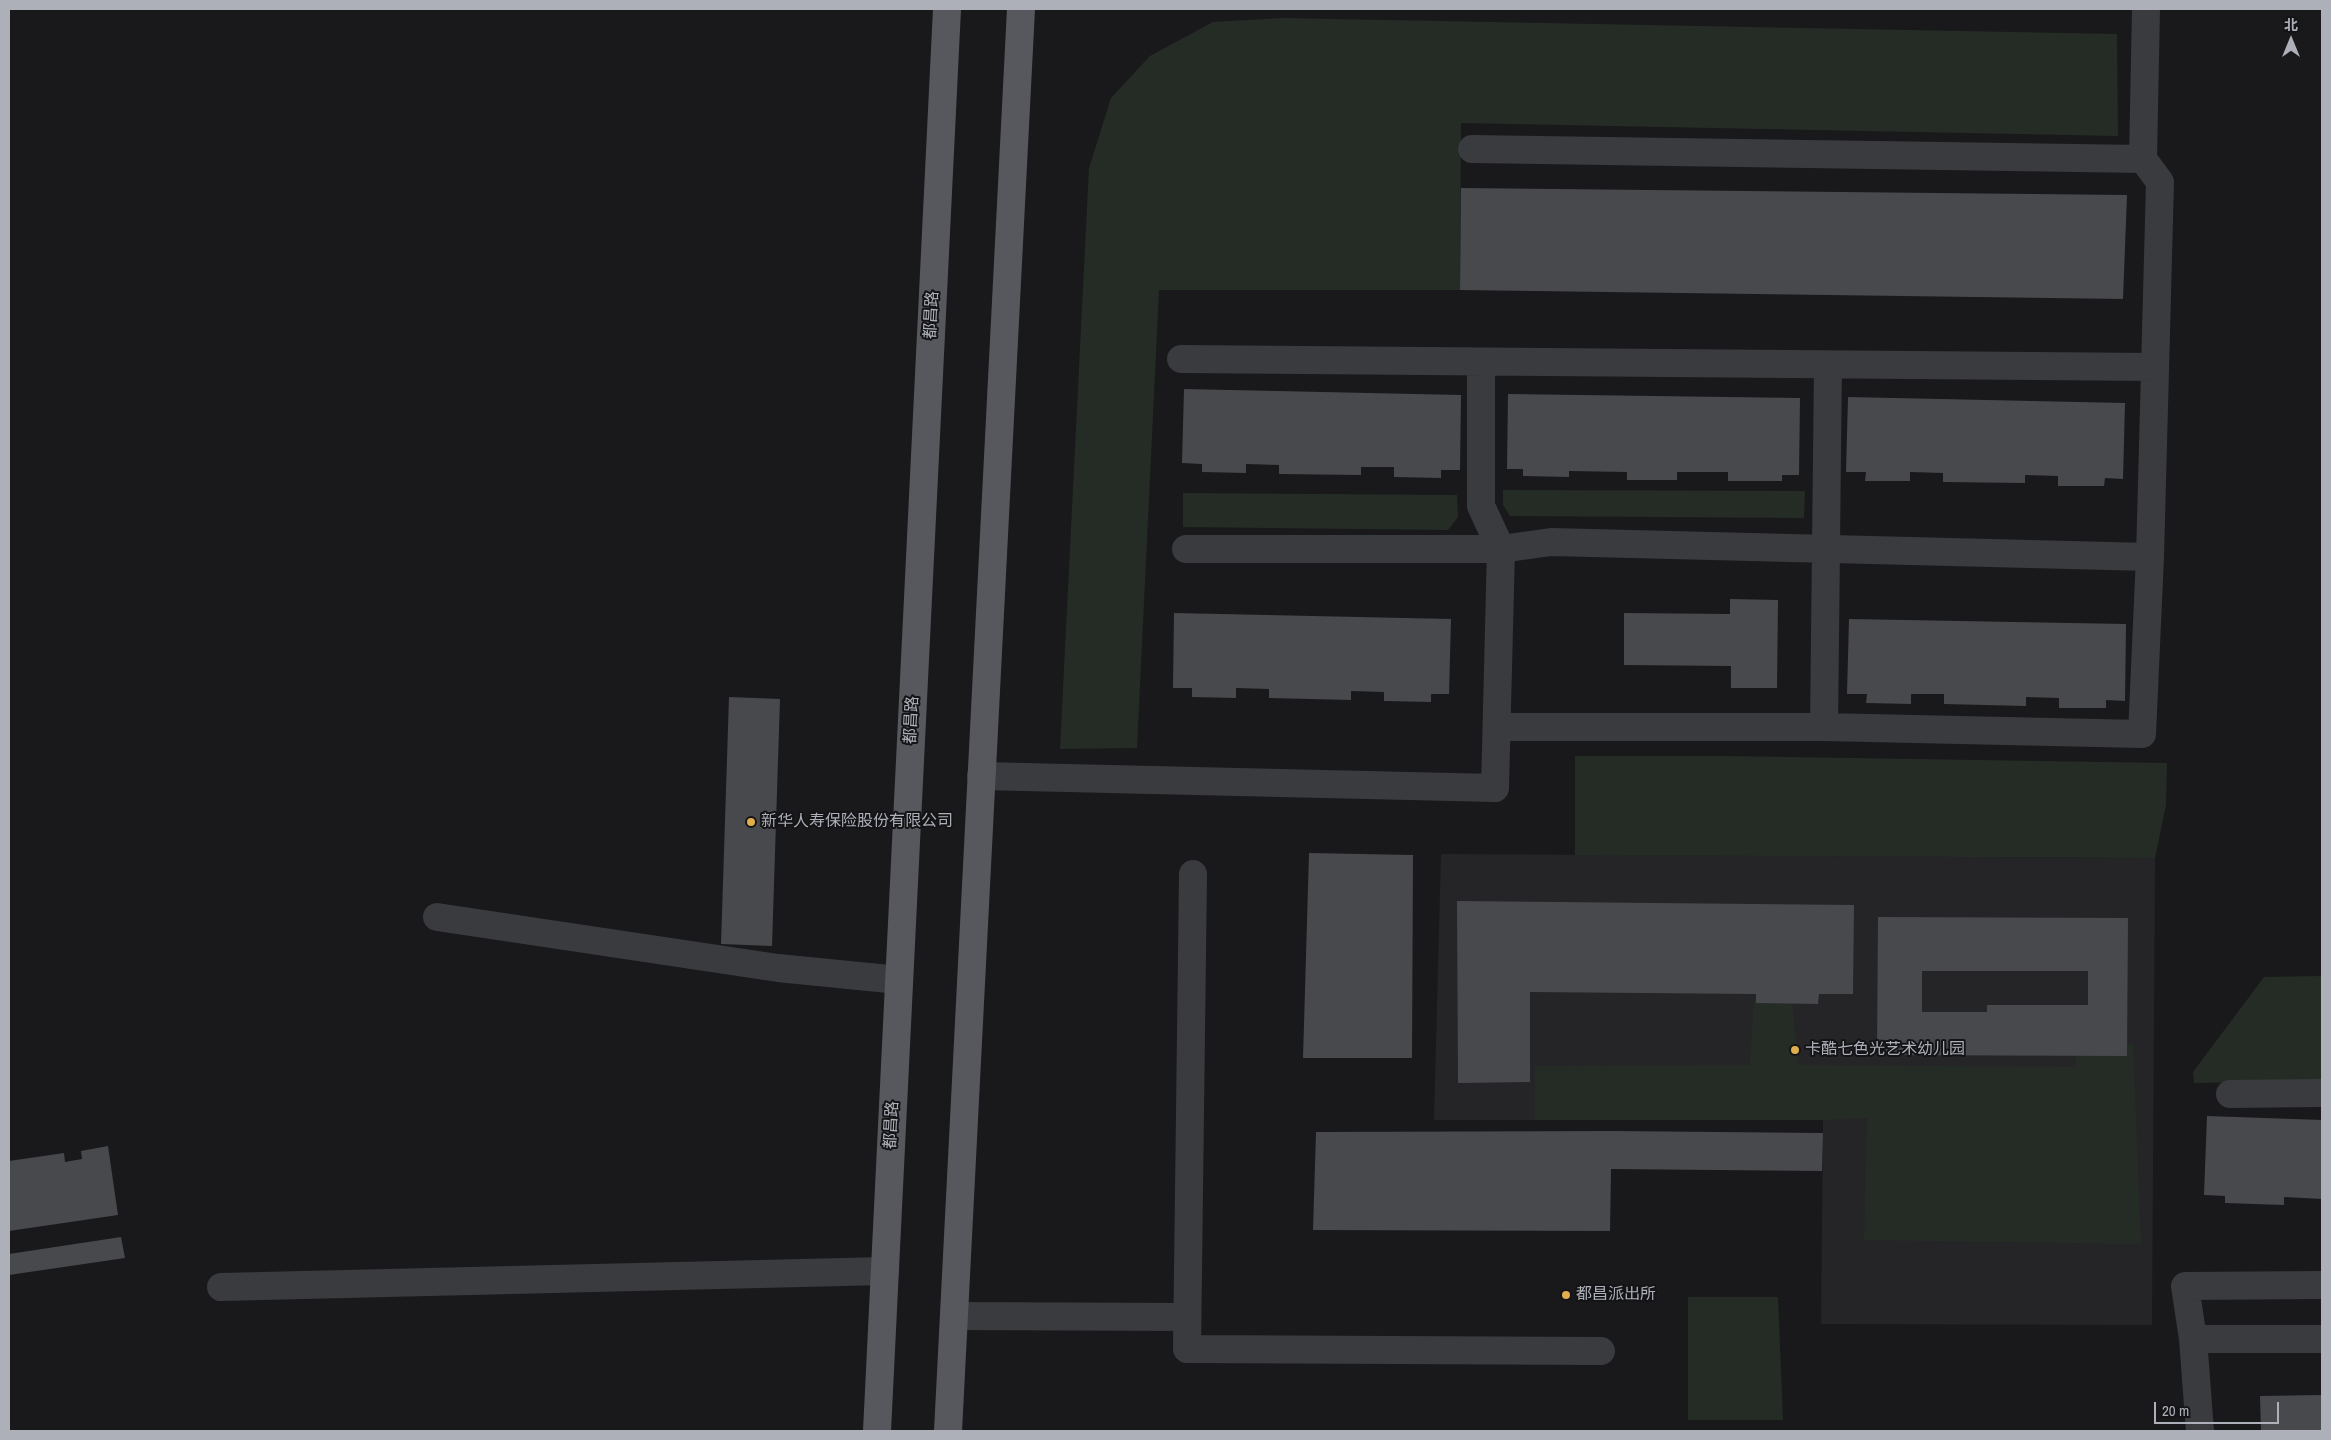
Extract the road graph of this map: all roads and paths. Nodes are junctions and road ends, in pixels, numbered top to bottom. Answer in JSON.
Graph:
{"nodes":[{"id":1,"x":947,"y":9,"type":"edge"},
{"id":2,"x":1021,"y":9,"type":"edge"},
{"id":3,"x":2146,"y":9,"type":"edge"},
{"id":4,"x":1472,"y":150,"type":"dead end"},
{"id":5,"x":2143,"y":158,"type":"junction"},
{"id":6,"x":1181,"y":359,"type":"dead end"},
{"id":7,"x":1481,"y":362,"type":"junction"},
{"id":8,"x":1828,"y":365,"type":"junction"},
{"id":9,"x":2155,"y":367,"type":"junction"},
{"id":10,"x":1186,"y":549,"type":"dead end"},
{"id":11,"x":1501,"y":549,"type":"junction"},
{"id":12,"x":1826,"y":549,"type":"junction"},
{"id":13,"x":2150,"y":557,"type":"junction"},
{"id":14,"x":1497,"y":727,"type":"junction"},
{"id":15,"x":1824,"y":727,"type":"junction"},
{"id":16,"x":981,"y":776,"type":"junction"},
{"id":17,"x":1193,"y":874,"type":"dead end"},
{"id":18,"x":437,"y":917,"type":"dead end"},
{"id":19,"x":899,"y":980,"type":"junction"},
{"id":20,"x":2322,"y":1093,"type":"edge"},
{"id":21,"x":2230,"y":1094,"type":"dead end"},
{"id":22,"x":885,"y":1271,"type":"junction"},
{"id":23,"x":2322,"y":1285,"type":"edge"},
{"id":24,"x":221,"y":1287,"type":"dead end"},
{"id":25,"x":954,"y":1316,"type":"junction"},
{"id":26,"x":1187,"y":1316,"type":"junction"},
{"id":27,"x":2193,"y":1339,"type":"junction"},
{"id":28,"x":2322,"y":1339,"type":"edge"},
{"id":29,"x":1601,"y":1351,"type":"dead end"},
{"id":30,"x":877,"y":1431,"type":"edge"},
{"id":31,"x":948,"y":1431,"type":"edge"},
{"id":32,"x":2200,"y":1431,"type":"edge"}],
"edges":[{"from":1,"to":19,"type":"main road","name":"都昌路"},
{"from":2,"to":16,"type":"main road"},
{"from":3,"to":5,"type":"street"},
{"from":4,"to":5,"type":"street"},
{"from":5,"to":9,"type":"street"},
{"from":6,"to":7,"type":"street"},
{"from":7,"to":8,"type":"street"},
{"from":7,"to":11,"type":"street"},
{"from":8,"to":9,"type":"street"},
{"from":8,"to":12,"type":"street"},
{"from":9,"to":13,"type":"street"},
{"from":10,"to":11,"type":"street"},
{"from":11,"to":12,"type":"street"},
{"from":11,"to":14,"type":"street"},
{"from":12,"to":13,"type":"street"},
{"from":12,"to":15,"type":"street"},
{"from":13,"to":15,"type":"street"},
{"from":14,"to":15,"type":"street"},
{"from":14,"to":16,"type":"street"},
{"from":16,"to":25,"type":"main road"},
{"from":17,"to":26,"type":"street"},
{"from":18,"to":19,"type":"street"},
{"from":19,"to":22,"type":"main road","name":"都昌路"},
{"from":20,"to":21,"type":"street"},
{"from":22,"to":24,"type":"street"},
{"from":22,"to":30,"type":"main road","name":"都昌路"},
{"from":23,"to":27,"type":"street"},
{"from":25,"to":26,"type":"street"},
{"from":25,"to":31,"type":"main road"},
{"from":26,"to":29,"type":"street"},
{"from":27,"to":28,"type":"street"},
{"from":27,"to":32,"type":"street"}]}
